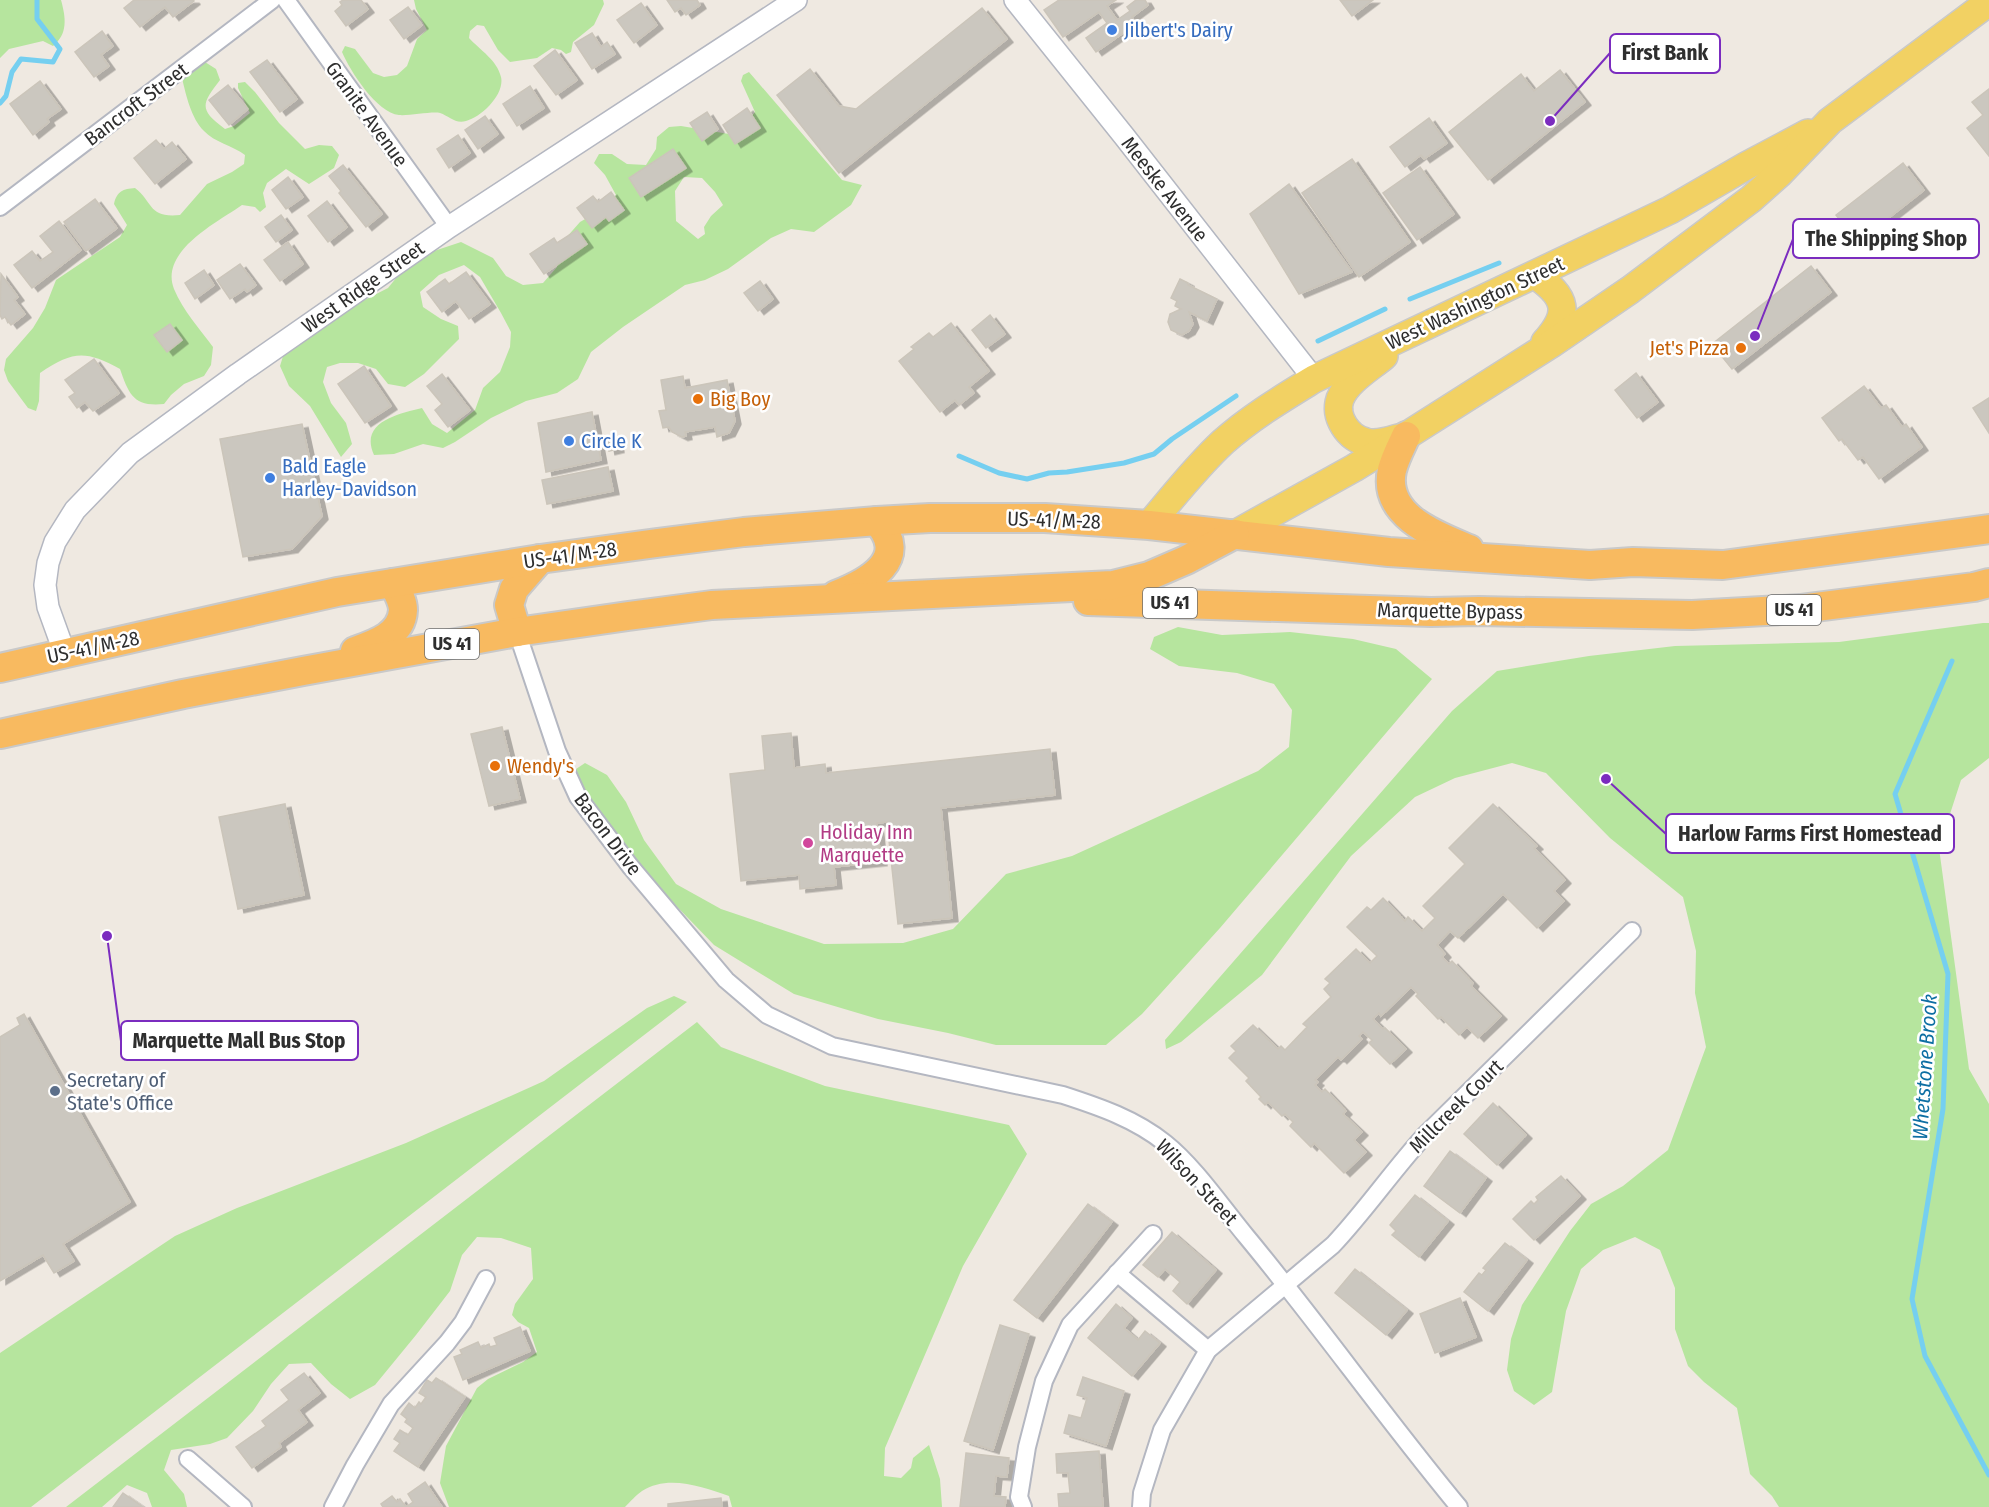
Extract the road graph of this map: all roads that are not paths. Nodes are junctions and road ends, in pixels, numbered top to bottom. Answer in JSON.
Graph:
{"nodes":[{"id":1,"x":272,"y":0,"type":"edge"},
{"id":2,"x":286,"y":0,"type":"edge"},
{"id":3,"x":796,"y":0,"type":"edge"},
{"id":4,"x":1015,"y":0,"type":"edge"},
{"id":5,"x":1989,"y":2,"type":"edge"},
{"id":6,"x":1830,"y":121,"type":"junction"},
{"id":7,"x":0,"y":207,"type":"edge"},
{"id":8,"x":449,"y":227,"type":"junction"},
{"id":9,"x":1535,"y":275,"type":"junction"},
{"id":10,"x":1412,"y":332,"type":"junction"},
{"id":11,"x":1534,"y":354,"type":"junction"},
{"id":12,"x":1314,"y":379,"type":"junction"},
{"id":13,"x":1406,"y":436,"type":"junction"},
{"id":14,"x":877,"y":521,"type":"junction"},
{"id":15,"x":1149,"y":525,"type":"junction"},
{"id":16,"x":1989,"y":529,"type":"edge"},
{"id":17,"x":1235,"y":534,"type":"junction"},
{"id":18,"x":1487,"y":557,"type":"junction"},
{"id":19,"x":540,"y":559,"type":"junction"},
{"id":20,"x":393,"y":583,"type":"junction"},
{"id":21,"x":1989,"y":583,"type":"edge"},
{"id":22,"x":909,"y":596,"type":"junction"},
{"id":23,"x":823,"y":600,"type":"junction"},
{"id":24,"x":517,"y":632,"type":"junction"},
{"id":25,"x":65,"y":654,"type":"junction"},
{"id":26,"x":31,"y":661,"type":"junction"},
{"id":27,"x":0,"y":668,"type":"edge"},
{"id":28,"x":303,"y":671,"type":"junction"},
{"id":29,"x":0,"y":673,"type":"edge"},
{"id":30,"x":0,"y":734,"type":"edge"},
{"id":31,"x":1632,"y":932,"type":"dead end"},
{"id":32,"x":726,"y":980,"type":"joint"},
{"id":33,"x":1153,"y":1234,"type":"dead end"},
{"id":34,"x":1117,"y":1273,"type":"junction"},
{"id":35,"x":486,"y":1279,"type":"dead end"},
{"id":36,"x":1286,"y":1284,"type":"junction"},
{"id":37,"x":1208,"y":1350,"type":"junction"},
{"id":38,"x":188,"y":1459,"type":"dead end"},
{"id":39,"x":243,"y":1507,"type":"edge"},
{"id":40,"x":333,"y":1507,"type":"edge"},
{"id":41,"x":1023,"y":1507,"type":"edge"},
{"id":42,"x":1142,"y":1507,"type":"edge"},
{"id":43,"x":1459,"y":1507,"type":"edge"}],
"edges":[{"from":1,"to":7,"type":"street","name":"Bancroft Street"},
{"from":2,"to":8,"type":"street","name":"Granite Avenue"},
{"from":3,"to":8,"type":"street","name":"West Ridge Street"},
{"from":4,"to":12,"type":"street","name":"Meeske Avenue"},
{"from":5,"to":6,"type":"main road","name":"West Washington Street"},
{"from":6,"to":9,"type":"main road","name":"West Washington Street"},
{"from":6,"to":11,"type":"main road","name":"West Washington Street"},
{"from":8,"to":25,"type":"street","name":"West Ridge Street"},
{"from":9,"to":10,"type":"main road","name":"West Washington Street"},
{"from":9,"to":11,"type":"main road"},
{"from":10,"to":12,"type":"main road","name":"West Washington Street"},
{"from":10,"to":13,"type":"main road"},
{"from":11,"to":13,"type":"main road","name":"West Washington Street"},
{"from":12,"to":15,"type":"main road","name":"West Washington Street"},
{"from":13,"to":17,"type":"main road","name":"West Washington Street"},
{"from":13,"to":18,"type":"highway"},
{"from":14,"to":15,"type":"highway","name":"US-41/M-28"},
{"from":14,"to":19,"type":"highway","name":"US-41/M-28"},
{"from":14,"to":23,"type":"highway"},
{"from":15,"to":17,"type":"highway"},
{"from":16,"to":18,"type":"highway"},
{"from":17,"to":18,"type":"highway"},
{"from":17,"to":22,"type":"highway"},
{"from":19,"to":20,"type":"highway","name":"US-41/M-28"},
{"from":19,"to":24,"type":"highway"},
{"from":20,"to":25,"type":"highway","name":"US-41/M-28"},
{"from":20,"to":28,"type":"highway"},
{"from":21,"to":22,"type":"highway","name":"Marquette Bypass","number":"US 41"},
{"from":22,"to":23,"type":"highway","number":"US 41"},
{"from":23,"to":24,"type":"highway","number":"US 41"},
{"from":24,"to":28,"type":"highway","number":"US 41"},
{"from":24,"to":32,"type":"street","name":"Bacon Drive"},
{"from":25,"to":26,"type":"highway","name":"US-41/M-28"},
{"from":26,"to":27,"type":"highway","name":"US-41/M-28"},
{"from":26,"to":29,"type":"highway"},
{"from":28,"to":30,"type":"highway","number":"US 41"},
{"from":31,"to":36,"type":"street","name":"Millcreek Court"},
{"from":32,"to":36,"type":"street","name":"Wilson Street"},
{"from":33,"to":34,"type":"street"},
{"from":34,"to":37,"type":"street"},
{"from":34,"to":41,"type":"street"},
{"from":35,"to":40,"type":"street"},
{"from":36,"to":37,"type":"street","name":"Millcreek Court"},
{"from":36,"to":43,"type":"street","name":"Wilson Street"},
{"from":37,"to":42,"type":"street","name":"Millcreek Court"},
{"from":38,"to":39,"type":"street"}]}
